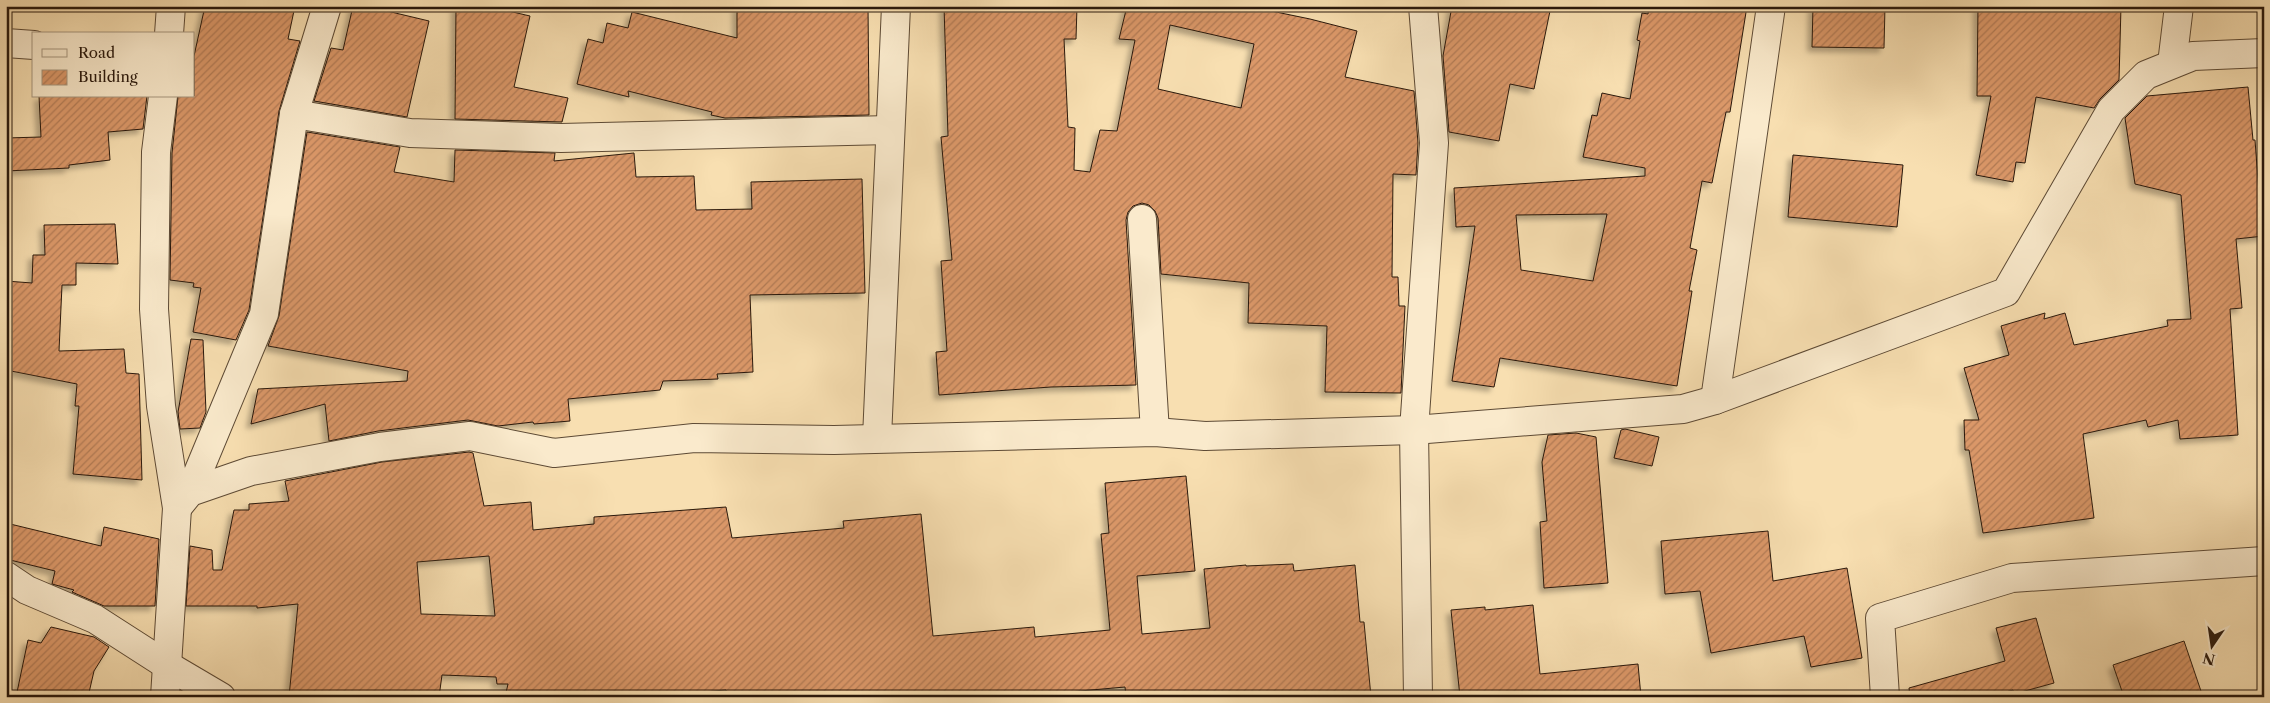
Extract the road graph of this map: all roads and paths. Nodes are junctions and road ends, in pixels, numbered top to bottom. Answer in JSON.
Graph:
{"nodes":[{"id":1,"x":171,"y":6,"type":"edge"},
{"id":2,"x":327,"y":6,"type":"edge"},
{"id":3,"x":896,"y":6,"type":"edge"},
{"id":4,"x":1423,"y":6,"type":"edge"},
{"id":5,"x":1771,"y":6,"type":"edge"},
{"id":6,"x":2179,"y":6,"type":"edge"},
{"id":7,"x":169,"y":32,"type":"edge"},
{"id":8,"x":6,"y":43,"type":"edge"},
{"id":9,"x":32,"y":45,"type":"edge"},
{"id":10,"x":2264,"y":53,"type":"edge"},
{"id":11,"x":2172,"y":64,"type":"junction"},
{"id":12,"x":163,"y":98,"type":"edge"},
{"id":13,"x":294,"y":114,"type":"junction"},
{"id":14,"x":890,"y":130,"type":"junction"},
{"id":15,"x":1142,"y":219,"type":"dead end"},
{"id":16,"x":1715,"y":400,"type":"junction"},
{"id":17,"x":1414,"y":430,"type":"junction"},
{"id":18,"x":1155,"y":432,"type":"junction"},
{"id":19,"x":877,"y":438,"type":"junction"},
{"id":20,"x":183,"y":500,"type":"junction"},
{"id":21,"x":2264,"y":561,"type":"edge"},
{"id":22,"x":13,"y":586,"type":"edge"},
{"id":23,"x":165,"y":664,"type":"junction"},
{"id":24,"x":165,"y":697,"type":"edge"},
{"id":25,"x":221,"y":697,"type":"edge"},
{"id":26,"x":1418,"y":697,"type":"edge"},
{"id":27,"x":1886,"y":697,"type":"edge"}],
"edges":[{"from":1,"to":7,"type":"street"},
{"from":2,"to":13,"type":"street"},
{"from":3,"to":14,"type":"street"},
{"from":4,"to":17,"type":"street"},
{"from":5,"to":16,"type":"street"},
{"from":6,"to":11,"type":"street"},
{"from":8,"to":9,"type":"street"},
{"from":10,"to":11,"type":"street"},
{"from":11,"to":16,"type":"street"},
{"from":12,"to":20,"type":"street"},
{"from":13,"to":14,"type":"street"},
{"from":13,"to":20,"type":"street"},
{"from":14,"to":19,"type":"street"},
{"from":15,"to":18,"type":"street"},
{"from":16,"to":17,"type":"street"},
{"from":17,"to":18,"type":"street"},
{"from":17,"to":26,"type":"street"},
{"from":18,"to":19,"type":"street"},
{"from":19,"to":20,"type":"street"},
{"from":20,"to":23,"type":"street"},
{"from":21,"to":27,"type":"street"},
{"from":22,"to":23,"type":"street"},
{"from":23,"to":24,"type":"street"},
{"from":23,"to":25,"type":"street"}]}
